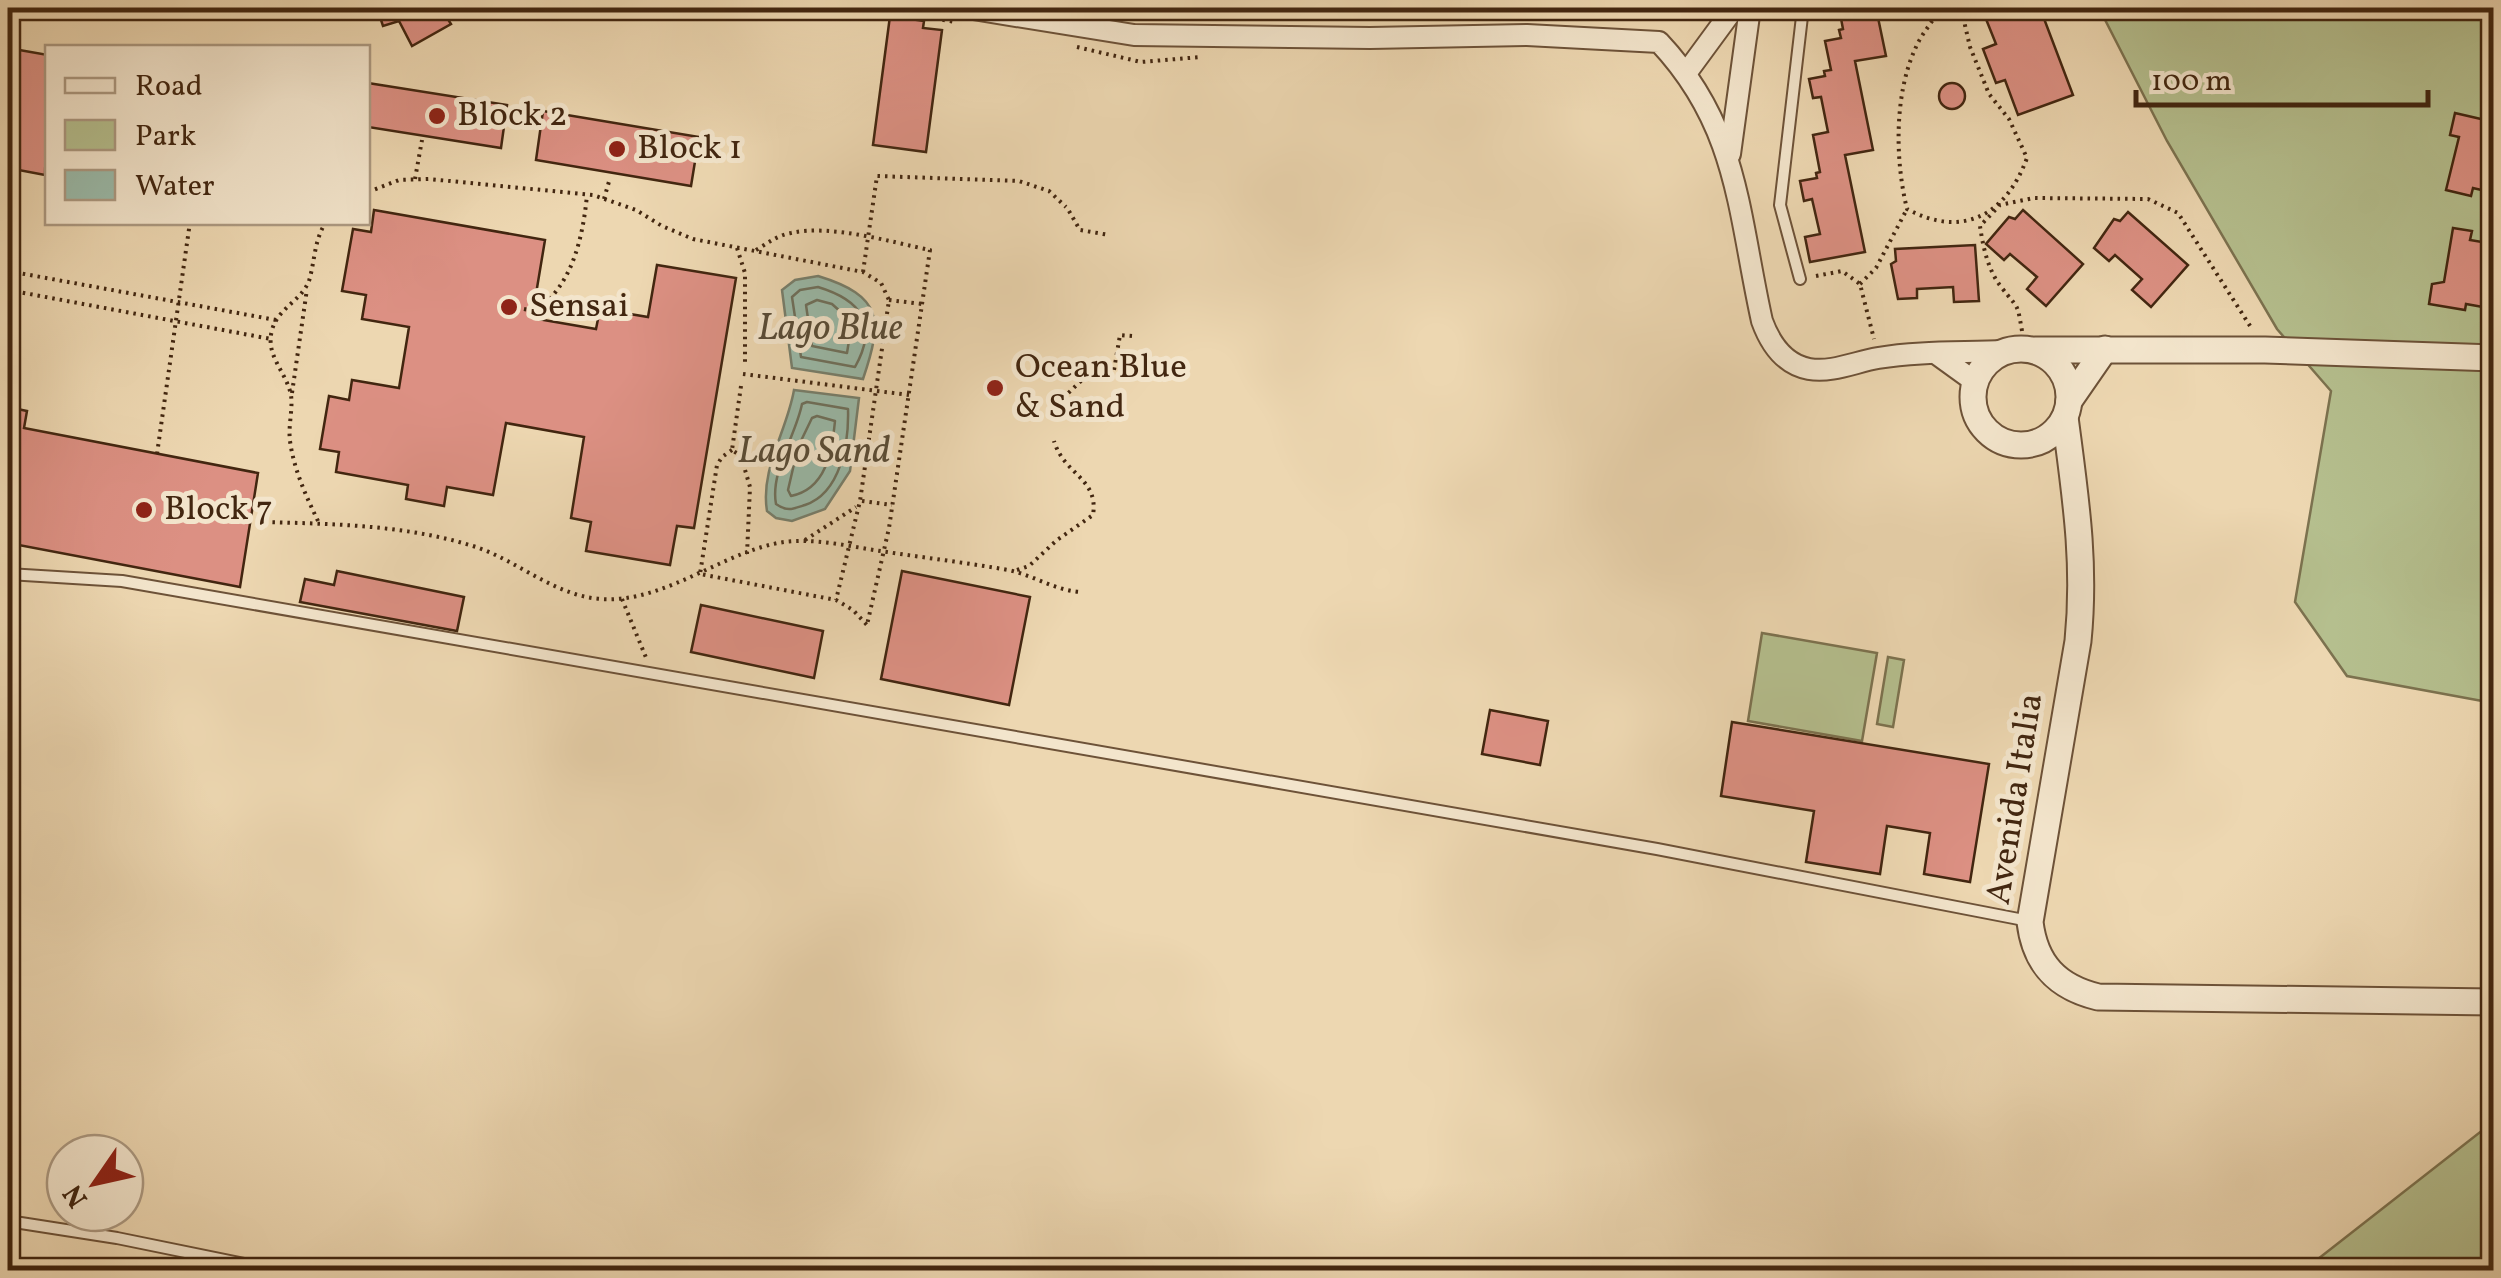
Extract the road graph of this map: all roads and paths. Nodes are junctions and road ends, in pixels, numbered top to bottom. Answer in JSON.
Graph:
{"nodes":[{"id":1,"x":968,"y":8,"type":"edge"},
{"id":2,"x":1734,"y":8,"type":"edge"},
{"id":3,"x":1750,"y":8,"type":"edge"},
{"id":4,"x":1803,"y":8,"type":"edge"},
{"id":5,"x":1940,"y":8,"type":"edge"},
{"id":6,"x":1961,"y":8,"type":"edge"},
{"id":7,"x":1687,"y":72,"type":"junction"},
{"id":8,"x":422,"y":140,"type":"dead end"},
{"id":9,"x":1729,"y":158,"type":"junction"},
{"id":10,"x":610,"y":178,"type":"dead end"},
{"id":11,"x":415,"y":179,"type":"junction"},
{"id":12,"x":370,"y":183,"type":"edge"},
{"id":13,"x":374,"y":188,"type":"junction"},
{"id":14,"x":370,"y":191,"type":"edge"},
{"id":15,"x":587,"y":195,"type":"junction"},
{"id":16,"x":604,"y":199,"type":"junction"},
{"id":17,"x":2000,"y":205,"type":"junction"},
{"id":18,"x":1906,"y":209,"type":"junction"},
{"id":19,"x":190,"y":225,"type":"edge"},
{"id":20,"x":325,"y":225,"type":"edge"},
{"id":21,"x":1109,"y":235,"type":"dead end"},
{"id":22,"x":868,"y":238,"type":"junction"},
{"id":23,"x":737,"y":248,"type":"junction"},
{"id":24,"x":756,"y":250,"type":"junction"},
{"id":25,"x":8,"y":271,"type":"edge"},
{"id":26,"x":863,"y":272,"type":"junction"},
{"id":27,"x":1800,"y":278,"type":"joint"},
{"id":28,"x":308,"y":284,"type":"junction"},
{"id":29,"x":1860,"y":284,"type":"junction"},
{"id":30,"x":8,"y":290,"type":"edge"},
{"id":31,"x":889,"y":300,"type":"junction"},
{"id":32,"x":180,"y":303,"type":"junction"},
{"id":33,"x":922,"y":304,"type":"junction"},
{"id":34,"x":524,"y":309,"type":"dead end"},
{"id":35,"x":276,"y":320,"type":"junction"},
{"id":36,"x":178,"y":321,"type":"junction"},
{"id":37,"x":1132,"y":336,"type":"dead end"},
{"id":38,"x":271,"y":339,"type":"junction"},
{"id":39,"x":2022,"y":350,"type":"junction"},
{"id":40,"x":2104,"y":350,"type":"junction"},
{"id":41,"x":2265,"y":350,"type":"junction"},
{"id":42,"x":1938,"y":355,"type":"junction"},
{"id":43,"x":1879,"y":358,"type":"junction"},
{"id":44,"x":2494,"y":358,"type":"edge"},
{"id":45,"x":745,"y":362,"type":"dead end"},
{"id":46,"x":743,"y":374,"type":"dead end"},
{"id":47,"x":1974,"y":381,"type":"junction"},
{"id":48,"x":741,"y":386,"type":"dead end"},
{"id":49,"x":876,"y":391,"type":"junction"},
{"id":50,"x":909,"y":395,"type":"junction"},
{"id":51,"x":291,"y":397,"type":"junction"},
{"id":52,"x":1063,"y":398,"type":"dead end"},
{"id":53,"x":2067,"y":409,"type":"junction"},
{"id":54,"x":1054,"y":441,"type":"dead end"},
{"id":55,"x":2031,"y":444,"type":"junction"},
{"id":56,"x":732,"y":450,"type":"junction"},
{"id":57,"x":157,"y":454,"type":"dead end"},
{"id":58,"x":2074,"y":482,"type":"junction"},
{"id":59,"x":860,"y":501,"type":"junction"},
{"id":60,"x":892,"y":506,"type":"junction"},
{"id":61,"x":265,"y":522,"type":"dead end"},
{"id":62,"x":319,"y":524,"type":"junction"},
{"id":63,"x":804,"y":541,"type":"junction"},
{"id":64,"x":848,"y":546,"type":"junction"},
{"id":65,"x":882,"y":552,"type":"junction"},
{"id":66,"x":748,"y":554,"type":"junction"},
{"id":67,"x":1012,"y":571,"type":"junction"},
{"id":68,"x":8,"y":574,"type":"edge"},
{"id":69,"x":700,"y":574,"type":"junction"},
{"id":70,"x":1080,"y":592,"type":"dead end"},
{"id":71,"x":622,"y":599,"type":"junction"},
{"id":72,"x":836,"y":600,"type":"junction"},
{"id":73,"x":652,"y":674,"type":"junction"},
{"id":74,"x":2030,"y":922,"type":"junction"},
{"id":75,"x":2494,"y":1002,"type":"edge"},
{"id":76,"x":8,"y":1221,"type":"edge"},
{"id":77,"x":274,"y":1270,"type":"edge"}],
"edges":[{"from":1,"to":7,"type":"street"},
{"from":2,"to":7,"type":"street"},
{"from":3,"to":9,"type":"street"},
{"from":4,"to":27,"type":"lane"},
{"from":5,"to":18,"type":"path"},
{"from":6,"to":17,"type":"path"},
{"from":7,"to":9,"type":"street"},
{"from":8,"to":11,"type":"path"},
{"from":9,"to":43,"type":"street"},
{"from":10,"to":16,"type":"path"},
{"from":11,"to":13,"type":"path"},
{"from":11,"to":15,"type":"path"},
{"from":12,"to":13,"type":"path"},
{"from":13,"to":14,"type":"path"},
{"from":15,"to":16,"type":"path"},
{"from":15,"to":34,"type":"path"},
{"from":16,"to":23,"type":"path"},
{"from":17,"to":18,"type":"path"},
{"from":17,"to":39,"type":"path"},
{"from":17,"to":41,"type":"path"},
{"from":18,"to":29,"type":"path"},
{"from":19,"to":32,"type":"path"},
{"from":20,"to":28,"type":"path"},
{"from":21,"to":22,"type":"path"},
{"from":22,"to":24,"type":"path"},
{"from":22,"to":26,"type":"path"},
{"from":22,"to":33,"type":"path"},
{"from":23,"to":24,"type":"path"},
{"from":23,"to":45,"type":"path"},
{"from":24,"to":26,"type":"path"},
{"from":25,"to":32,"type":"path"},
{"from":26,"to":31,"type":"path"},
{"from":27,"to":29,"type":"path"},
{"from":28,"to":35,"type":"path"},
{"from":28,"to":51,"type":"path"},
{"from":29,"to":43,"type":"path"},
{"from":30,"to":36,"type":"path"},
{"from":31,"to":33,"type":"path"},
{"from":31,"to":49,"type":"path"},
{"from":32,"to":35,"type":"path"},
{"from":32,"to":36,"type":"path"},
{"from":33,"to":50,"type":"path"},
{"from":35,"to":38,"type":"path"},
{"from":36,"to":38,"type":"path"},
{"from":36,"to":57,"type":"path"},
{"from":37,"to":52,"type":"path"},
{"from":38,"to":51,"type":"path"},
{"from":39,"to":40,"type":"street"},
{"from":39,"to":42,"type":"street"},
{"from":39,"to":47,"type":"street"},
{"from":39,"to":53,"type":"street"},
{"from":40,"to":41,"type":"street"},
{"from":40,"to":53,"type":"street"},
{"from":41,"to":44,"type":"street"},
{"from":42,"to":43,"type":"street"},
{"from":42,"to":47,"type":"street"},
{"from":46,"to":49,"type":"path"},
{"from":47,"to":55,"type":"street"},
{"from":48,"to":56,"type":"path"},
{"from":49,"to":50,"type":"path"},
{"from":49,"to":59,"type":"path"},
{"from":50,"to":60,"type":"path"},
{"from":51,"to":62,"type":"path"},
{"from":53,"to":55,"type":"street"},
{"from":53,"to":58,"type":"street","name":"Avenida Italia"},
{"from":54,"to":67,"type":"path"},
{"from":55,"to":58,"type":"street"},
{"from":56,"to":66,"type":"path"},
{"from":56,"to":69,"type":"path"},
{"from":58,"to":74,"type":"street","name":"Avenida Italia"},
{"from":59,"to":60,"type":"path"},
{"from":59,"to":63,"type":"path"},
{"from":59,"to":64,"type":"path"},
{"from":60,"to":65,"type":"path"},
{"from":61,"to":62,"type":"path"},
{"from":62,"to":71,"type":"path"},
{"from":63,"to":64,"type":"path"},
{"from":63,"to":66,"type":"path"},
{"from":64,"to":65,"type":"path"},
{"from":64,"to":72,"type":"path"},
{"from":65,"to":67,"type":"path"},
{"from":65,"to":72,"type":"path"},
{"from":66,"to":69,"type":"path"},
{"from":67,"to":70,"type":"path"},
{"from":68,"to":73,"type":"lane"},
{"from":69,"to":71,"type":"path"},
{"from":69,"to":72,"type":"path"},
{"from":71,"to":73,"type":"path"},
{"from":73,"to":74,"type":"lane"},
{"from":74,"to":75,"type":"street","name":"Avenida Italia"},
{"from":76,"to":77,"type":"lane"}]}
